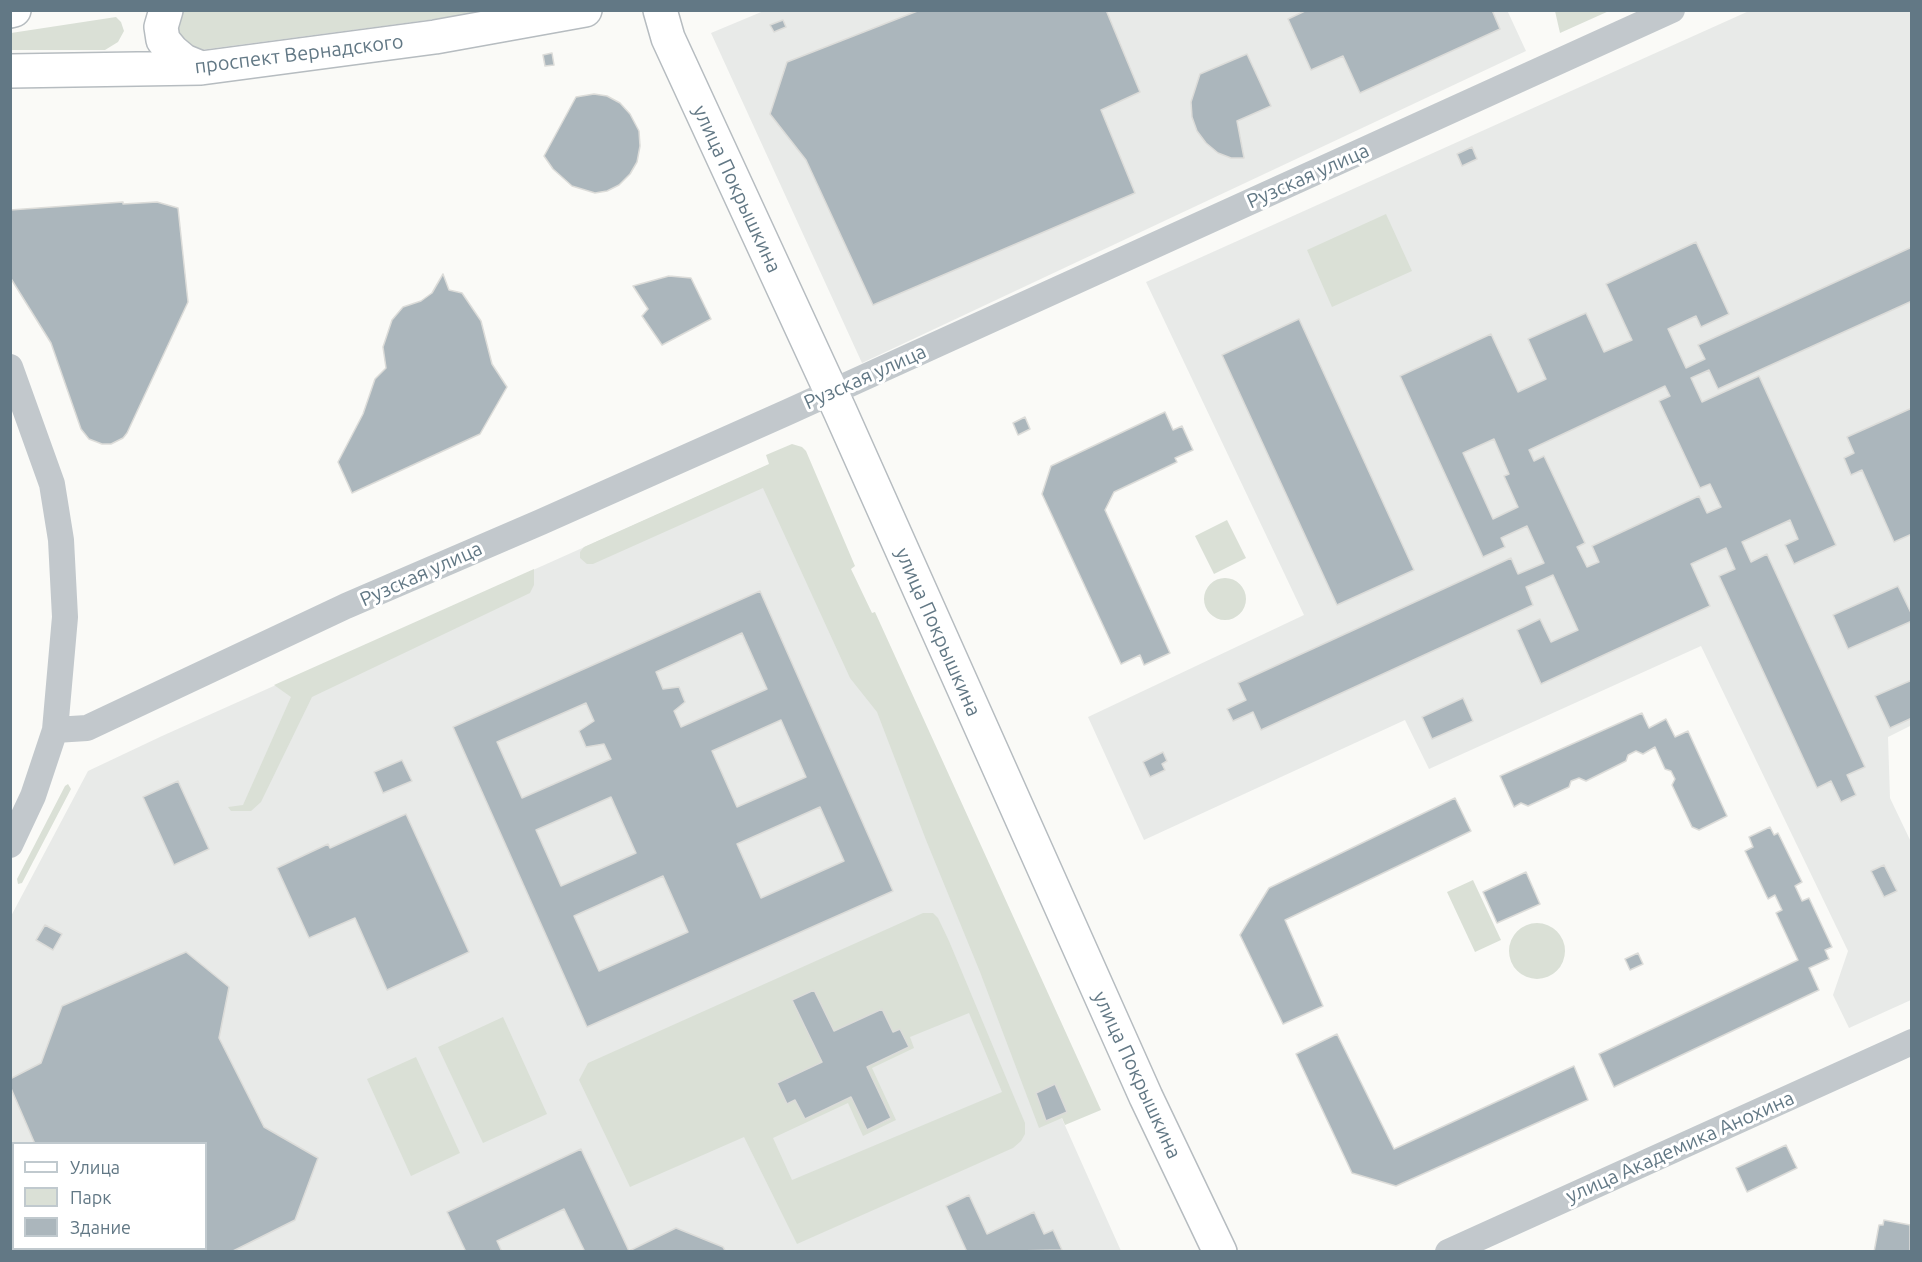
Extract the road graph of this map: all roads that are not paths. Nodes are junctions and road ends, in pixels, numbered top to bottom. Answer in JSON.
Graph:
{"nodes":[{"id":1,"x":166,"y":10,"type":"edge"},
{"id":2,"x":585,"y":10,"type":"edge"},
{"id":3,"x":660,"y":10,"type":"edge"},
{"id":4,"x":1672,"y":10,"type":"edge"},
{"id":5,"x":201,"y":68,"type":"junction"},
{"id":6,"x":10,"y":71,"type":"edge"},
{"id":7,"x":10,"y":367,"type":"edge"},
{"id":8,"x":831,"y":392,"type":"junction"},
{"id":9,"x":55,"y":730,"type":"junction"},
{"id":10,"x":10,"y":845,"type":"edge"},
{"id":11,"x":1911,"y":1042,"type":"edge"},
{"id":12,"x":1220,"y":1251,"type":"edge"},
{"id":13,"x":1448,"y":1251,"type":"edge"}],
"edges":[{"from":1,"to":5,"type":"main road"},
{"from":2,"to":5,"type":"main road","name":"проспект Вернадского"},
{"from":3,"to":8,"type":"main road","name":"улица Покрышкина"},
{"from":4,"to":8,"type":"street","name":"Рузская улица"},
{"from":5,"to":6,"type":"main road","name":"проспект Вернадского"},
{"from":7,"to":9,"type":"street"},
{"from":8,"to":9,"type":"street","name":"Рузская улица"},
{"from":8,"to":12,"type":"main road","name":"улица Покрышкина"},
{"from":9,"to":10,"type":"street"},
{"from":11,"to":13,"type":"street","name":"улица Академика Анохина"}]}
